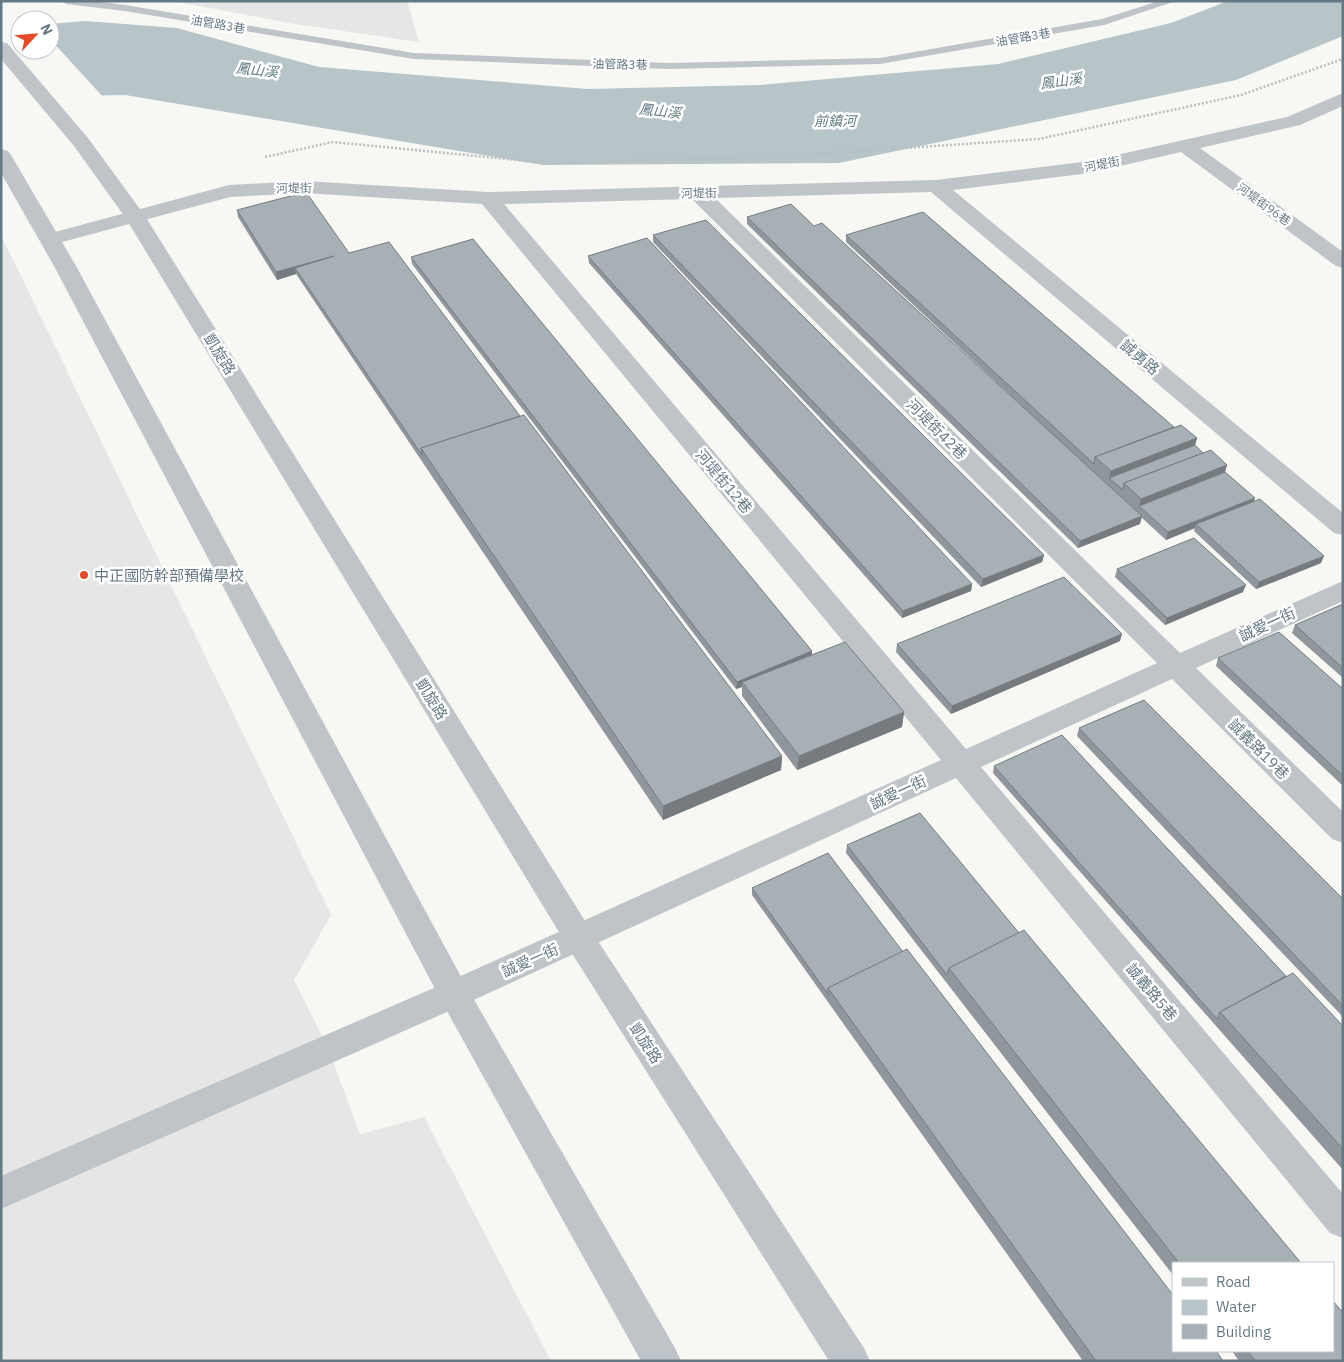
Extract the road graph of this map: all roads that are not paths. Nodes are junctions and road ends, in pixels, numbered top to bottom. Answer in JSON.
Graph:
{"nodes":[{"id":1,"x":66,"y":1,"type":"edge"},
{"id":2,"x":1171,"y":1,"type":"edge"},
{"id":3,"x":1,"y":47,"type":"edge"},
{"id":4,"x":1338,"y":106,"type":"edge"},
{"id":5,"x":1185,"y":146,"type":"junction"},
{"id":6,"x":3,"y":157,"type":"edge"},
{"id":7,"x":936,"y":186,"type":"junction"},
{"id":8,"x":698,"y":193,"type":"junction"},
{"id":9,"x":488,"y":198,"type":"junction"},
{"id":10,"x":135,"y":216,"type":"junction"},
{"id":11,"x":50,"y":239,"type":"junction"},
{"id":12,"x":1343,"y":262,"type":"edge"},
{"id":13,"x":1343,"y":527,"type":"edge"},
{"id":14,"x":1343,"y":590,"type":"edge"},
{"id":15,"x":1176,"y":666,"type":"junction"},
{"id":16,"x":961,"y":764,"type":"junction"},
{"id":17,"x":1343,"y":831,"type":"edge"},
{"id":18,"x":579,"y":938,"type":"junction"},
{"id":19,"x":454,"y":994,"type":"junction"},
{"id":20,"x":1,"y":1193,"type":"edge"},
{"id":21,"x":1343,"y":1221,"type":"edge"},
{"id":22,"x":662,"y":1361,"type":"edge"},
{"id":23,"x":850,"y":1361,"type":"edge"}],
"edges":[{"from":1,"to":2,"type":"lane","name":"油管路3巷"},
{"from":3,"to":10,"type":"street","name":"凱旋路"},
{"from":4,"to":5,"type":"street","name":"河堤街"},
{"from":5,"to":7,"type":"street","name":"河堤街"},
{"from":5,"to":12,"type":"street","name":"河堤街96巷"},
{"from":6,"to":11,"type":"street"},
{"from":7,"to":8,"type":"street","name":"河堤街"},
{"from":7,"to":13,"type":"street","name":"誠勇路"},
{"from":8,"to":9,"type":"street","name":"河堤街"},
{"from":8,"to":15,"type":"street","name":"河堤街42巷"},
{"from":9,"to":10,"type":"street","name":"河堤街"},
{"from":9,"to":16,"type":"street","name":"河堤街12巷"},
{"from":10,"to":11,"type":"street","name":"河堤街"},
{"from":10,"to":18,"type":"street","name":"凱旋路"},
{"from":11,"to":19,"type":"street"},
{"from":14,"to":15,"type":"street","name":"誠愛一街"},
{"from":15,"to":16,"type":"street","name":"誠愛一街"},
{"from":15,"to":17,"type":"street","name":"誠義路19巷"},
{"from":16,"to":18,"type":"street","name":"誠愛一街"},
{"from":16,"to":21,"type":"street","name":"誠義路5巷"},
{"from":18,"to":19,"type":"street","name":"誠愛一街"},
{"from":18,"to":23,"type":"street","name":"凱旋路"},
{"from":19,"to":20,"type":"street","name":"誠愛一街"},
{"from":19,"to":22,"type":"street"}]}
